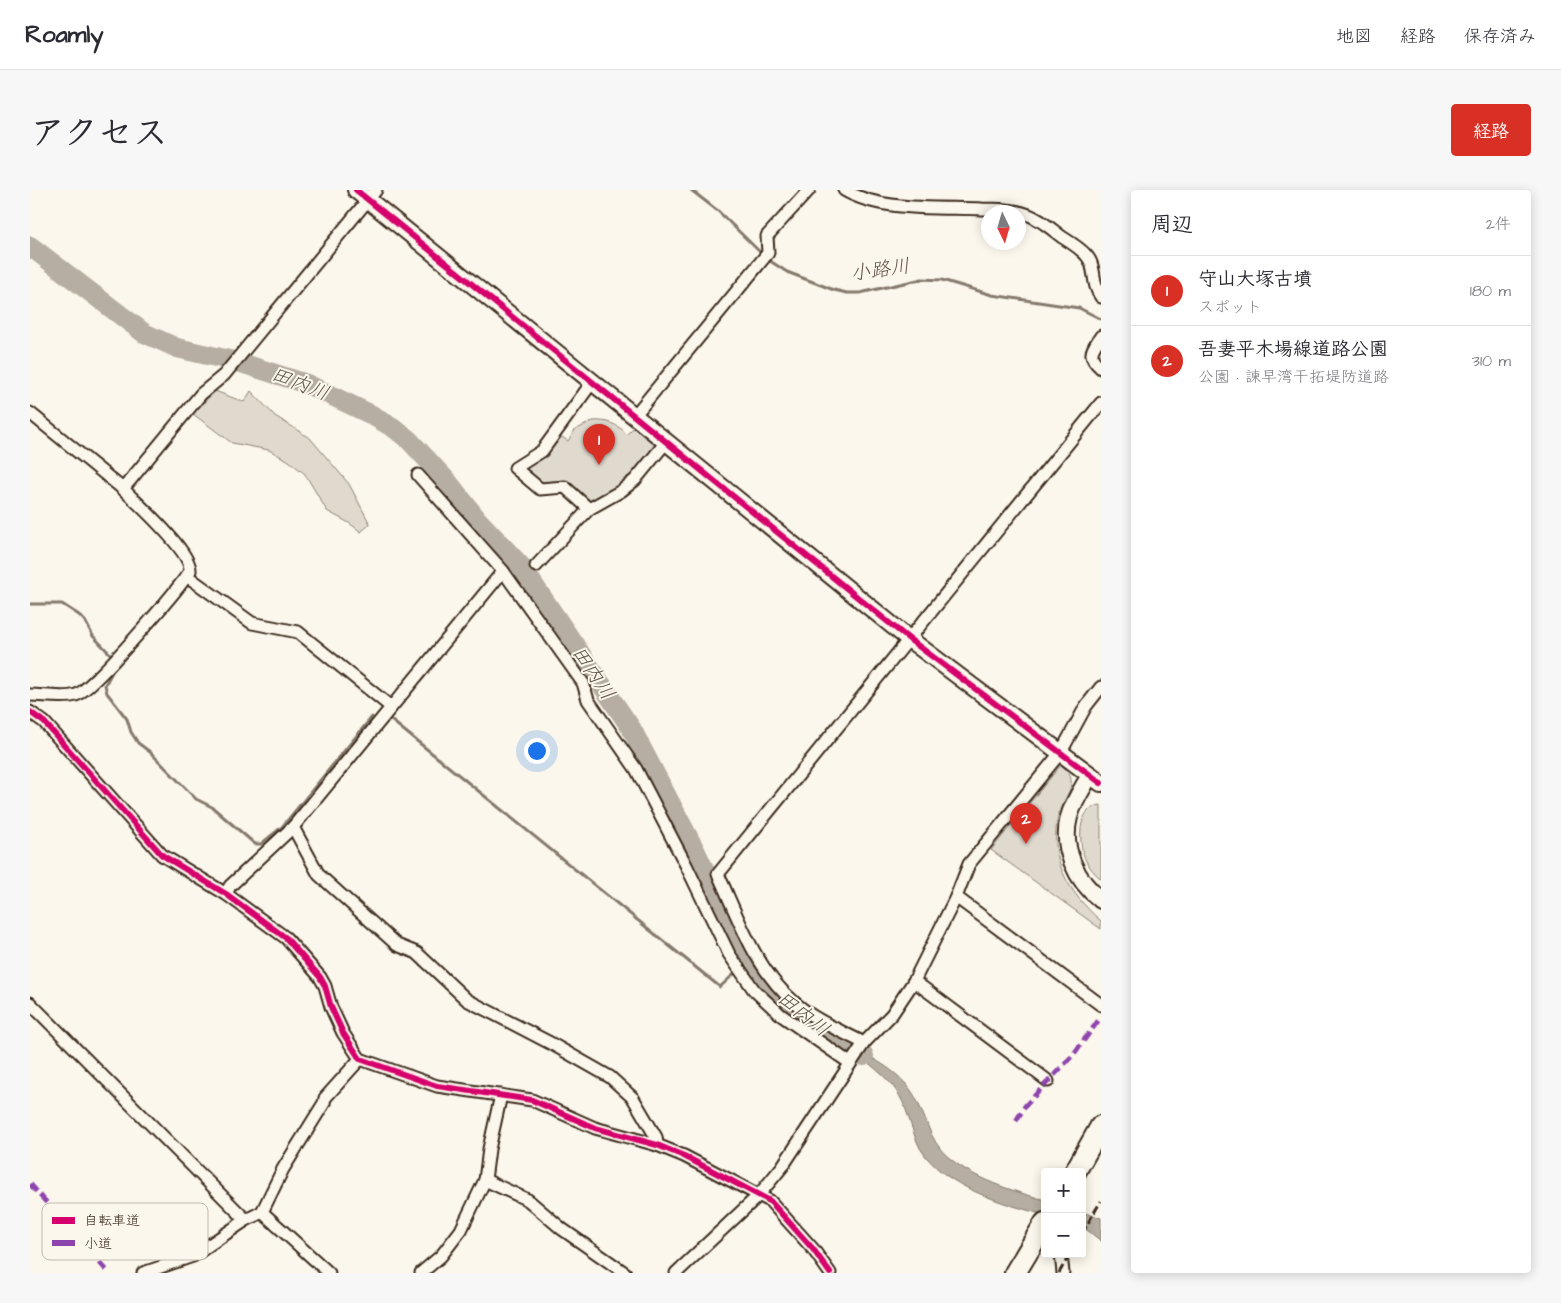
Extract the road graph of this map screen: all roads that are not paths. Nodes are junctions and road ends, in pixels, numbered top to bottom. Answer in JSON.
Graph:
{"nodes":[{"id":1,"x":808,"y":190,"type":"edge"},
{"id":2,"x":844,"y":190,"type":"edge"},
{"id":3,"x":367,"y":193,"type":"edge"},
{"id":4,"x":1101,"y":297,"type":"edge"},
{"id":5,"x":1101,"y":336,"type":"edge"},
{"id":6,"x":1101,"y":368,"type":"edge"},
{"id":7,"x":593,"y":381,"type":"junction"},
{"id":8,"x":1101,"y":402,"type":"edge"},
{"id":9,"x":30,"y":413,"type":"edge"},
{"id":10,"x":636,"y":415,"type":"junction"},
{"id":11,"x":667,"y":441,"type":"junction"},
{"id":12,"x":418,"y":475,"type":"dead end"},
{"id":13,"x":123,"y":489,"type":"junction"},
{"id":14,"x":589,"y":509,"type":"junction"},
{"id":15,"x":536,"y":566,"type":"dead end"},
{"id":16,"x":503,"y":571,"type":"junction"},
{"id":17,"x":187,"y":576,"type":"junction"},
{"id":18,"x":909,"y":638,"type":"junction"},
{"id":19,"x":1101,"y":687,"type":"edge"},
{"id":20,"x":30,"y":695,"type":"edge"},
{"id":21,"x":391,"y":707,"type":"junction"},
{"id":22,"x":30,"y":712,"type":"edge"},
{"id":23,"x":1061,"y":752,"type":"junction"},
{"id":24,"x":1096,"y":779,"type":"edge"},
{"id":25,"x":293,"y":826,"type":"junction"},
{"id":26,"x":226,"y":894,"type":"junction"},
{"id":27,"x":956,"y":897,"type":"junction"},
{"id":28,"x":1101,"y":900,"type":"edge"},
{"id":29,"x":914,"y":981,"type":"junction"},
{"id":30,"x":30,"y":1003,"type":"edge"},
{"id":31,"x":1101,"y":1005,"type":"edge"},
{"id":32,"x":863,"y":1044,"type":"junction"},
{"id":33,"x":360,"y":1060,"type":"junction"},
{"id":34,"x":851,"y":1061,"type":"junction"},
{"id":35,"x":1048,"y":1081,"type":"dead end"},
{"id":36,"x":501,"y":1094,"type":"junction"},
{"id":37,"x":1101,"y":1126,"type":"edge"},
{"id":38,"x":657,"y":1145,"type":"junction"},
{"id":39,"x":1077,"y":1168,"type":"edge"},
{"id":40,"x":485,"y":1180,"type":"junction"},
{"id":41,"x":758,"y":1196,"type":"junction"},
{"id":42,"x":262,"y":1212,"type":"junction"},
{"id":43,"x":246,"y":1220,"type":"junction"},
{"id":44,"x":1041,"y":1233,"type":"edge"},
{"id":45,"x":208,"y":1246,"type":"edge"},
{"id":46,"x":1061,"y":1258,"type":"edge"},
{"id":47,"x":181,"y":1260,"type":"edge"},
{"id":48,"x":143,"y":1273,"type":"edge"},
{"id":49,"x":329,"y":1273,"type":"edge"},
{"id":50,"x":421,"y":1273,"type":"edge"},
{"id":51,"x":625,"y":1273,"type":"edge"},
{"id":52,"x":676,"y":1273,"type":"edge"},
{"id":53,"x":830,"y":1273,"type":"edge"},
{"id":54,"x":1015,"y":1273,"type":"edge"},
{"id":55,"x":1063,"y":1273,"type":"edge"}],
"edges":[{"from":1,"to":10,"type":"street"},
{"from":2,"to":4,"type":"street"},
{"from":3,"to":7,"type":"street"},
{"from":3,"to":13,"type":"street"},
{"from":5,"to":6,"type":"street"},
{"from":7,"to":10,"type":"street"},
{"from":7,"to":14,"type":"street"},
{"from":8,"to":18,"type":"street"},
{"from":9,"to":13,"type":"street"},
{"from":10,"to":11,"type":"street"},
{"from":11,"to":14,"type":"street"},
{"from":11,"to":18,"type":"street"},
{"from":12,"to":16,"type":"street"},
{"from":13,"to":17,"type":"street"},
{"from":14,"to":15,"type":"street"},
{"from":16,"to":21,"type":"street"},
{"from":16,"to":34,"type":"street"},
{"from":17,"to":20,"type":"street"},
{"from":17,"to":21,"type":"street"},
{"from":18,"to":23,"type":"street"},
{"from":18,"to":32,"type":"street"},
{"from":19,"to":23,"type":"street"},
{"from":21,"to":25,"type":"street"},
{"from":22,"to":26,"type":"street"},
{"from":23,"to":24,"type":"street"},
{"from":23,"to":27,"type":"street"},
{"from":24,"to":28,"type":"street"},
{"from":25,"to":26,"type":"street"},
{"from":25,"to":38,"type":"street"},
{"from":26,"to":33,"type":"street"},
{"from":27,"to":29,"type":"street"},
{"from":27,"to":31,"type":"street"},
{"from":29,"to":32,"type":"street"},
{"from":29,"to":35,"type":"street"},
{"from":30,"to":43,"type":"street"},
{"from":32,"to":34,"type":"street"},
{"from":33,"to":36,"type":"street"},
{"from":33,"to":42,"type":"street"},
{"from":34,"to":41,"type":"street"},
{"from":36,"to":38,"type":"street"},
{"from":36,"to":40,"type":"street"},
{"from":37,"to":39,"type":"highway"},
{"from":38,"to":41,"type":"street"},
{"from":40,"to":50,"type":"street"},
{"from":40,"to":51,"type":"street"},
{"from":41,"to":52,"type":"street"},
{"from":41,"to":53,"type":"street"},
{"from":42,"to":43,"type":"street"},
{"from":42,"to":49,"type":"street"},
{"from":43,"to":45,"type":"street"},
{"from":44,"to":54,"type":"highway"},
{"from":46,"to":55,"type":"street"},
{"from":47,"to":48,"type":"street"}]}
